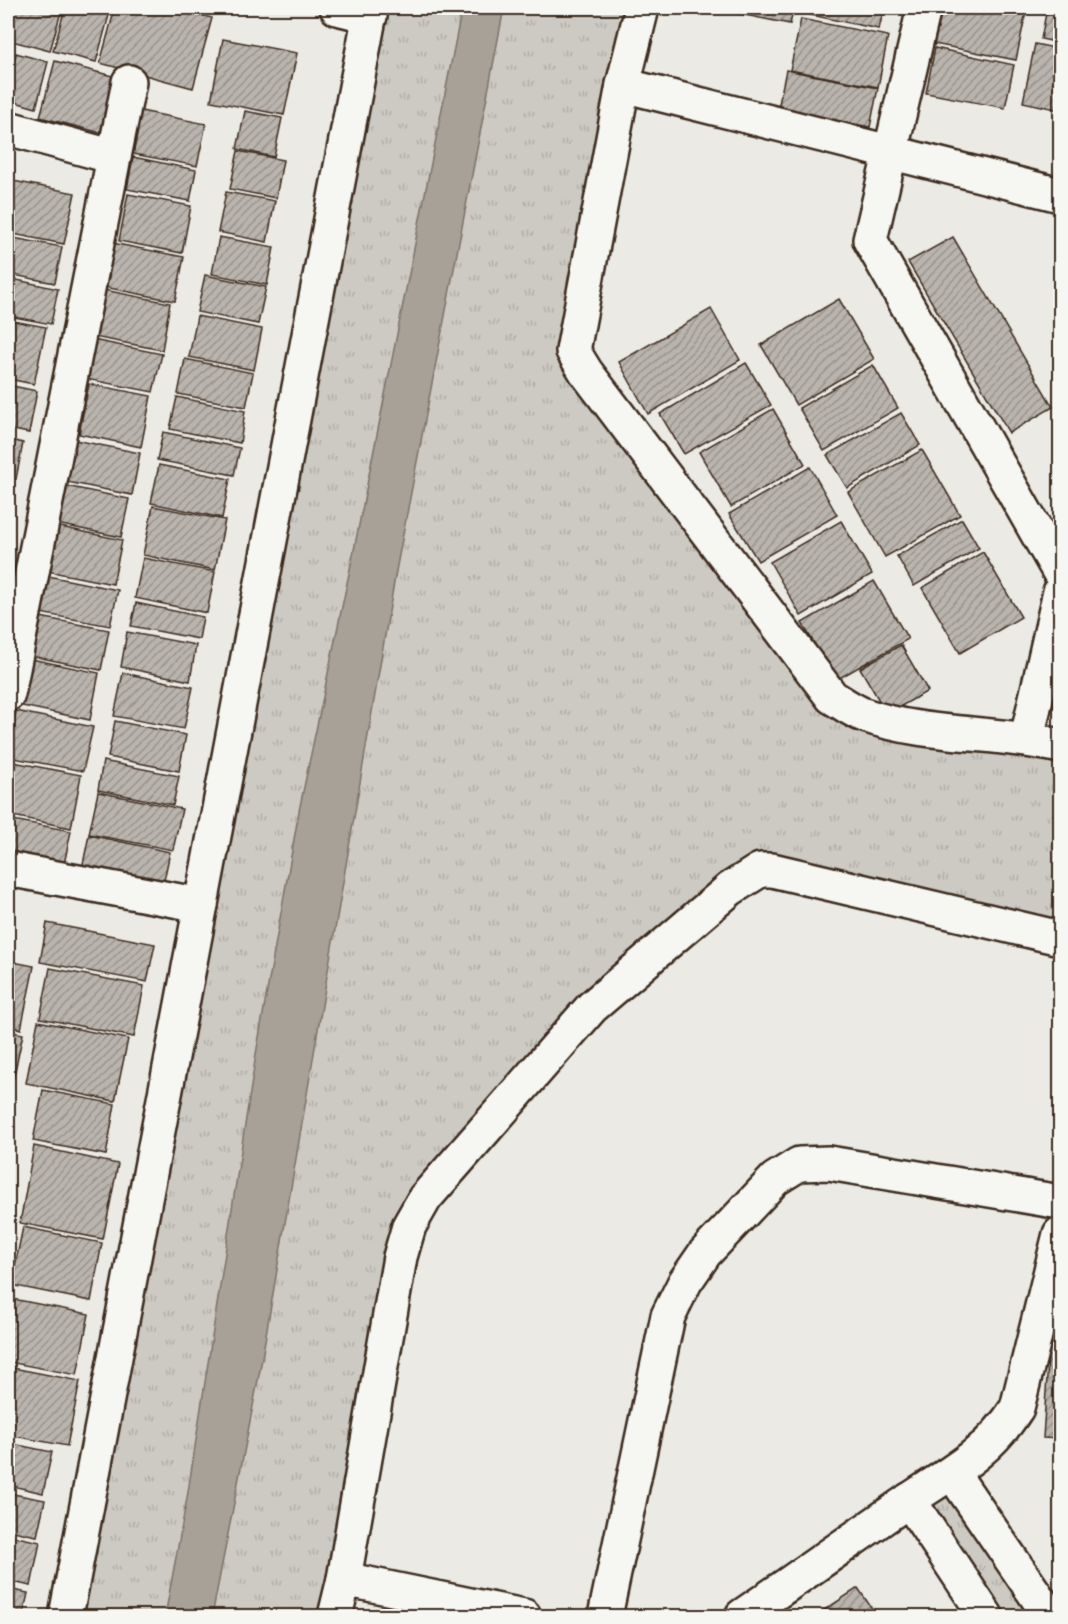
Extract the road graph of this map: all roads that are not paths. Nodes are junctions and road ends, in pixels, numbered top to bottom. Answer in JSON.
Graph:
{"nodes":[{"id":1,"x":337,"y":8,"type":"edge"},
{"id":2,"x":642,"y":8,"type":"edge"},
{"id":3,"x":924,"y":8,"type":"edge"},
{"id":4,"x":370,"y":12,"type":"edge"},
{"id":5,"x":129,"y":82,"type":"dead end"},
{"id":6,"x":623,"y":85,"type":"junction"},
{"id":7,"x":8,"y":128,"type":"edge"},
{"id":8,"x":891,"y":153,"type":"junction"},
{"id":9,"x":114,"y":157,"type":"junction"},
{"id":10,"x":1060,"y":195,"type":"edge"},
{"id":11,"x":1060,"y":573,"type":"edge"},
{"id":12,"x":1060,"y":592,"type":"edge"},
{"id":13,"x":9,"y":681,"type":"edge"},
{"id":14,"x":1026,"y":738,"type":"junction"},
{"id":15,"x":1060,"y":746,"type":"edge"},
{"id":16,"x":8,"y":869,"type":"edge"},
{"id":17,"x":201,"y":905,"type":"junction"},
{"id":18,"x":1060,"y":938,"type":"edge"},
{"id":19,"x":1060,"y":1202,"type":"edge"},
{"id":20,"x":1060,"y":1234,"type":"edge"},
{"id":21,"x":953,"y":1474,"type":"junction"},
{"id":22,"x":909,"y":1500,"type":"junction"},
{"id":23,"x":344,"y":1579,"type":"junction"},
{"id":24,"x":66,"y":1617,"type":"edge"},
{"id":25,"x":335,"y":1617,"type":"edge"},
{"id":26,"x":524,"y":1617,"type":"edge"},
{"id":27,"x":605,"y":1617,"type":"edge"},
{"id":28,"x":742,"y":1617,"type":"edge"},
{"id":29,"x":986,"y":1617,"type":"edge"},
{"id":30,"x":1050,"y":1617,"type":"edge"}],
"edges":[{"from":1,"to":4,"type":"street"},
{"from":2,"to":6,"type":"street"},
{"from":3,"to":8,"type":"street"},
{"from":4,"to":17,"type":"street"},
{"from":5,"to":9,"type":"street"},
{"from":6,"to":8,"type":"street"},
{"from":6,"to":14,"type":"street"},
{"from":7,"to":9,"type":"street"},
{"from":8,"to":10,"type":"street"},
{"from":8,"to":11,"type":"street"},
{"from":9,"to":13,"type":"street"},
{"from":12,"to":14,"type":"street"},
{"from":14,"to":15,"type":"street"},
{"from":16,"to":17,"type":"street"},
{"from":17,"to":24,"type":"street"},
{"from":18,"to":23,"type":"street"},
{"from":19,"to":27,"type":"street"},
{"from":20,"to":21,"type":"street"},
{"from":21,"to":22,"type":"street"},
{"from":21,"to":30,"type":"street"},
{"from":22,"to":28,"type":"street"},
{"from":22,"to":29,"type":"street"},
{"from":23,"to":25,"type":"street"},
{"from":23,"to":26,"type":"street"}]}
